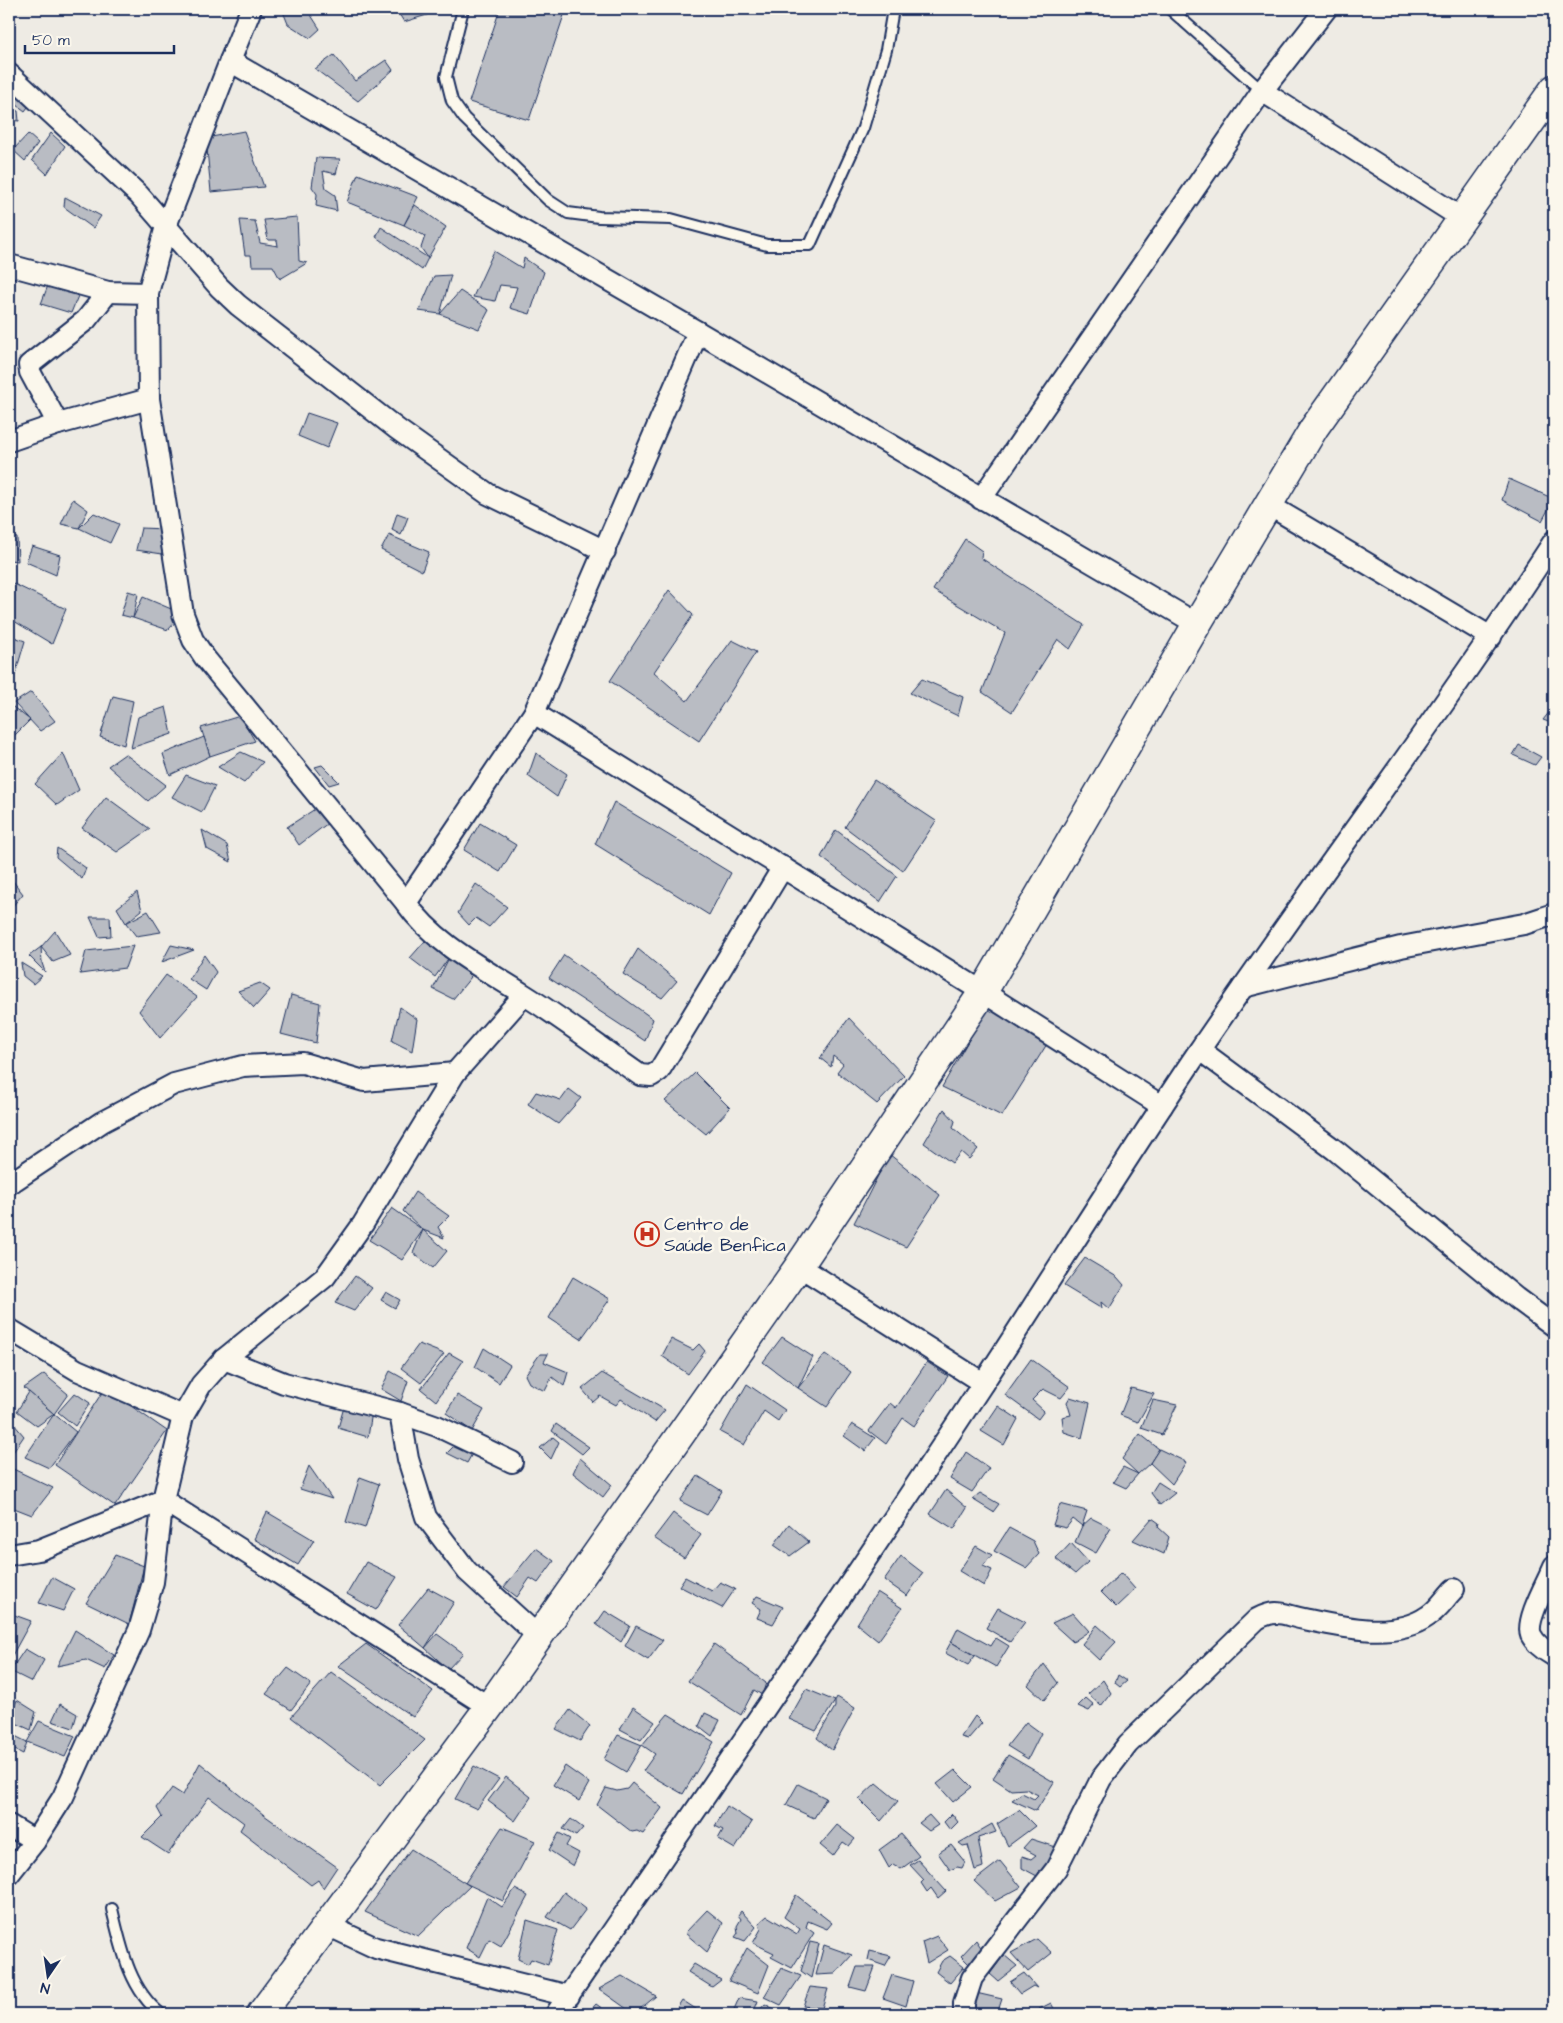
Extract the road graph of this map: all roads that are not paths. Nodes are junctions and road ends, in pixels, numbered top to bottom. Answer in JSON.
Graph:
{"nodes":[{"id":1,"x":251,"y":9,"type":"edge"},
{"id":2,"x":463,"y":9,"type":"edge"},
{"id":3,"x":893,"y":9,"type":"edge"},
{"id":4,"x":1170,"y":9,"type":"edge"},
{"id":5,"x":1326,"y":9,"type":"edge"},
{"id":6,"x":230,"y":61,"type":"junction"},
{"id":7,"x":9,"y":74,"type":"edge"},
{"id":8,"x":1554,"y":89,"type":"edge"},
{"id":9,"x":1262,"y":91,"type":"junction"},
{"id":10,"x":1463,"y":219,"type":"junction"},
{"id":11,"x":166,"y":226,"type":"junction"},
{"id":12,"x":9,"y":265,"type":"edge"},
{"id":13,"x":108,"y":292,"type":"junction"},
{"id":14,"x":148,"y":293,"type":"junction"},
{"id":15,"x":698,"y":332,"type":"junction"},
{"id":16,"x":149,"y":400,"type":"junction"},
{"id":17,"x":58,"y":424,"type":"junction"},
{"id":18,"x":9,"y":441,"type":"edge"},
{"id":19,"x":982,"y":499,"type":"junction"},
{"id":20,"x":1267,"y":504,"type":"junction"},
{"id":21,"x":1554,"y":541,"type":"edge"},
{"id":22,"x":605,"y":551,"type":"junction"},
{"id":23,"x":1197,"y":624,"type":"junction"},
{"id":24,"x":1491,"y":637,"type":"junction"},
{"id":25,"x":534,"y":713,"type":"junction"},
{"id":26,"x":783,"y":867,"type":"junction"},
{"id":27,"x":406,"y":903,"type":"junction"},
{"id":28,"x":1554,"y":914,"type":"edge"},
{"id":29,"x":1243,"y":987,"type":"junction"},
{"id":30,"x":983,"y":992,"type":"junction"},
{"id":31,"x":524,"y":994,"type":"junction"},
{"id":32,"x":1200,"y":1050,"type":"junction"},
{"id":33,"x":455,"y":1073,"type":"junction"},
{"id":34,"x":1162,"y":1106,"type":"junction"},
{"id":35,"x":9,"y":1184,"type":"edge"},
{"id":36,"x":799,"y":1266,"type":"junction"},
{"id":37,"x":1554,"y":1326,"type":"edge"},
{"id":38,"x":9,"y":1329,"type":"edge"},
{"id":39,"x":224,"y":1359,"type":"junction"},
{"id":40,"x":983,"y":1384,"type":"junction"},
{"id":41,"x":400,"y":1412,"type":"junction"},
{"id":42,"x":183,"y":1416,"type":"junction"},
{"id":43,"x":512,"y":1462,"type":"dead end"},
{"id":44,"x":163,"y":1500,"type":"junction"},
{"id":45,"x":9,"y":1555,"type":"edge"},
{"id":46,"x":1554,"y":1566,"type":"edge"},
{"id":47,"x":1454,"y":1588,"type":"dead end"},
{"id":48,"x":538,"y":1636,"type":"junction"},
{"id":49,"x":1554,"y":1656,"type":"edge"},
{"id":50,"x":489,"y":1707,"type":"junction"},
{"id":51,"x":9,"y":1825,"type":"edge"},
{"id":52,"x":35,"y":1841,"type":"junction"},
{"id":53,"x":9,"y":1874,"type":"edge"},
{"id":54,"x":112,"y":1909,"type":"dead end"},
{"id":55,"x":327,"y":1926,"type":"junction"},
{"id":56,"x":569,"y":1996,"type":"junction"},
{"id":57,"x":161,"y":2014,"type":"edge"},
{"id":58,"x":261,"y":2014,"type":"edge"},
{"id":59,"x":556,"y":2014,"type":"edge"},
{"id":60,"x":964,"y":2014,"type":"edge"}],
"edges":[{"from":1,"to":6,"type":"street"},
{"from":2,"to":3,"type":"lane"},
{"from":4,"to":9,"type":"lane"},
{"from":5,"to":9,"type":"street"},
{"from":6,"to":11,"type":"street"},
{"from":6,"to":15,"type":"street"},
{"from":7,"to":11,"type":"street"},
{"from":8,"to":10,"type":"main road"},
{"from":9,"to":10,"type":"street"},
{"from":9,"to":19,"type":"street"},
{"from":10,"to":20,"type":"main road"},
{"from":11,"to":14,"type":"street"},
{"from":11,"to":22,"type":"street"},
{"from":12,"to":13,"type":"street"},
{"from":13,"to":14,"type":"street"},
{"from":13,"to":17,"type":"street"},
{"from":14,"to":16,"type":"street"},
{"from":15,"to":19,"type":"street"},
{"from":15,"to":22,"type":"street"},
{"from":16,"to":17,"type":"street"},
{"from":16,"to":27,"type":"street"},
{"from":17,"to":18,"type":"street"},
{"from":19,"to":23,"type":"street"},
{"from":20,"to":23,"type":"main road"},
{"from":20,"to":24,"type":"street"},
{"from":21,"to":24,"type":"street"},
{"from":22,"to":25,"type":"street"},
{"from":23,"to":30,"type":"main road"},
{"from":24,"to":29,"type":"street"},
{"from":25,"to":26,"type":"street"},
{"from":25,"to":27,"type":"street"},
{"from":26,"to":30,"type":"street"},
{"from":26,"to":31,"type":"street"},
{"from":27,"to":31,"type":"street"},
{"from":28,"to":29,"type":"street"},
{"from":29,"to":32,"type":"street"},
{"from":30,"to":34,"type":"street"},
{"from":30,"to":36,"type":"main road"},
{"from":31,"to":33,"type":"street"},
{"from":32,"to":34,"type":"street"},
{"from":32,"to":37,"type":"street"},
{"from":33,"to":35,"type":"street"},
{"from":33,"to":39,"type":"street"},
{"from":34,"to":40,"type":"street"},
{"from":36,"to":40,"type":"street"},
{"from":36,"to":48,"type":"main road"},
{"from":38,"to":42,"type":"street"},
{"from":39,"to":41,"type":"street"},
{"from":39,"to":42,"type":"street"},
{"from":40,"to":56,"type":"street"},
{"from":41,"to":43,"type":"street"},
{"from":41,"to":48,"type":"street"},
{"from":42,"to":44,"type":"street"},
{"from":44,"to":45,"type":"street"},
{"from":44,"to":50,"type":"street"},
{"from":44,"to":52,"type":"street"},
{"from":46,"to":49,"type":"street"},
{"from":47,"to":60,"type":"street"},
{"from":48,"to":50,"type":"main road"},
{"from":50,"to":55,"type":"main road"},
{"from":51,"to":52,"type":"street"},
{"from":52,"to":53,"type":"street"},
{"from":54,"to":57,"type":"lane"},
{"from":55,"to":56,"type":"street"},
{"from":55,"to":58,"type":"main road"},
{"from":56,"to":59,"type":"street"}]}
